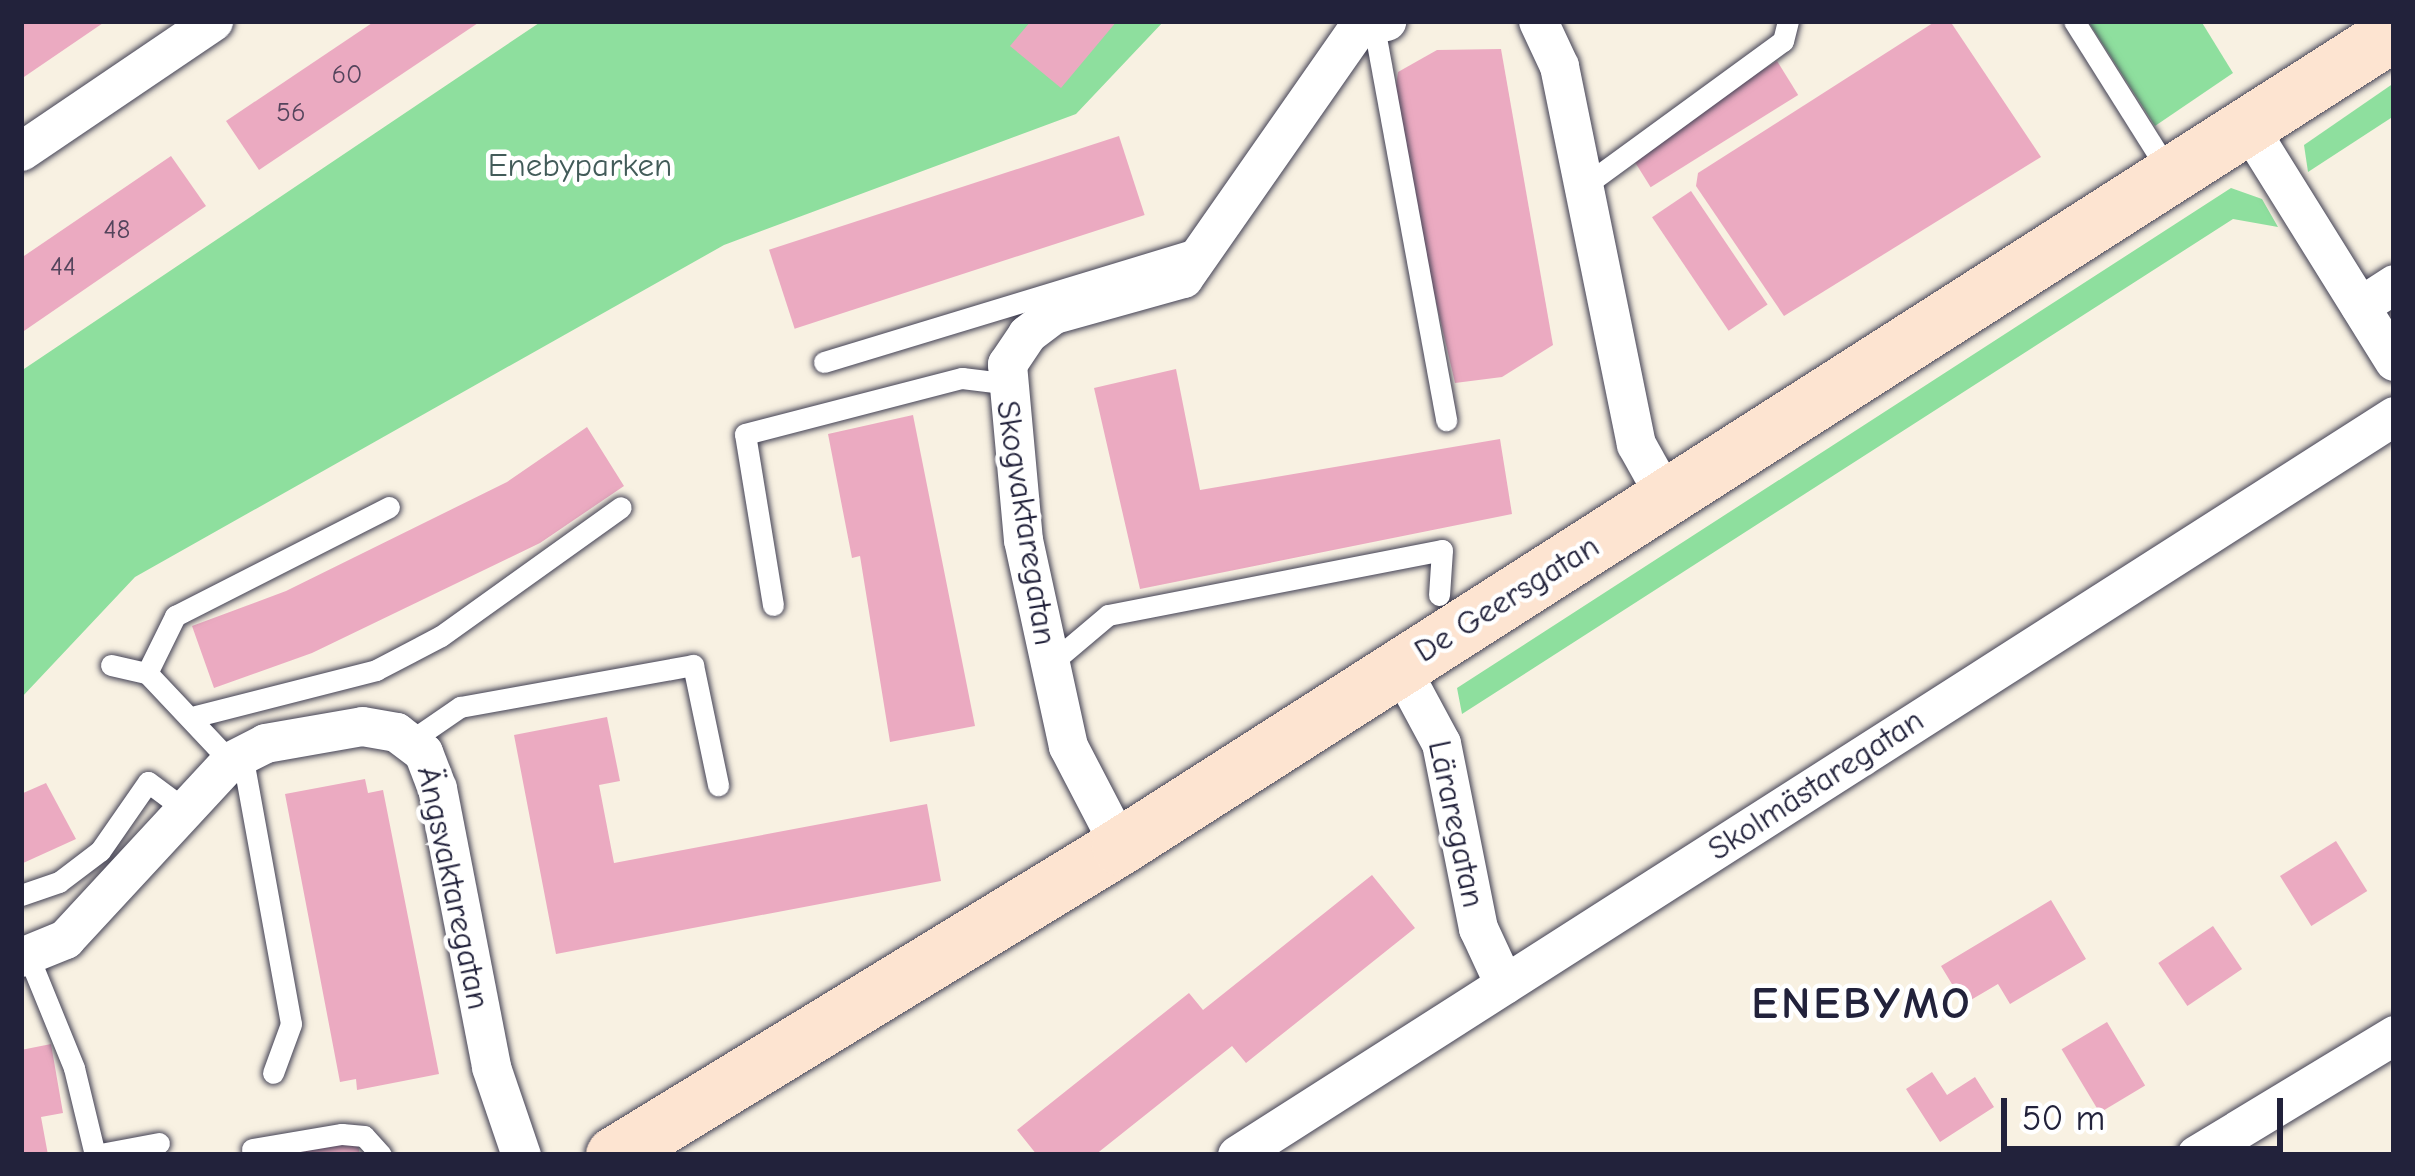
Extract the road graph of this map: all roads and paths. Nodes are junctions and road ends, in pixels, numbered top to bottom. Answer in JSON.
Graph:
{"nodes":[{"id":1,"x":213,"y":21,"type":"edge"},
{"id":2,"x":1538,"y":21,"type":"edge"},
{"id":3,"x":1788,"y":21,"type":"edge"},
{"id":4,"x":2074,"y":21,"type":"edge"},
{"id":5,"x":1378,"y":22,"type":"edge"},
{"id":6,"x":2394,"y":32,"type":"edge"},
{"id":7,"x":2247,"y":125,"type":"junction"},
{"id":8,"x":21,"y":152,"type":"edge"},
{"id":9,"x":2171,"y":176,"type":"junction"},
{"id":10,"x":1584,"y":186,"type":"junction"},
{"id":11,"x":2394,"y":284,"type":"edge"},
{"id":12,"x":1038,"y":306,"type":"junction"},
{"id":13,"x":2360,"y":306,"type":"junction"},
{"id":14,"x":2394,"y":361,"type":"edge"},
{"id":15,"x":824,"y":362,"type":"dead end"},
{"id":16,"x":1003,"y":383,"type":"junction"},
{"id":17,"x":2394,"y":416,"type":"edge"},
{"id":18,"x":1446,"y":420,"type":"dead end"},
{"id":19,"x":1666,"y":498,"type":"junction"},
{"id":20,"x":389,"y":507,"type":"dead end"},
{"id":21,"x":621,"y":507,"type":"dead end"},
{"id":22,"x":1439,"y":595,"type":"dead end"},
{"id":23,"x":773,"y":605,"type":"dead end"},
{"id":24,"x":111,"y":664,"type":"dead end"},
{"id":25,"x":1049,"y":664,"type":"junction"},
{"id":26,"x":1400,"y":667,"type":"junction"},
{"id":27,"x":147,"y":673,"type":"junction"},
{"id":28,"x":196,"y":716,"type":"junction"},
{"id":29,"x":409,"y":742,"type":"junction"},
{"id":30,"x":236,"y":758,"type":"junction"},
{"id":31,"x":718,"y":785,"type":"dead end"},
{"id":32,"x":183,"y":808,"type":"junction"},
{"id":33,"x":1120,"y":845,"type":"junction"},
{"id":34,"x":59,"y":883,"type":"junction"},
{"id":35,"x":21,"y":895,"type":"edge"},
{"id":36,"x":88,"y":916,"type":"junction"},
{"id":37,"x":24,"y":956,"type":"edge"},
{"id":38,"x":1504,"y":984,"type":"junction"},
{"id":39,"x":2394,"y":1035,"type":"edge"},
{"id":40,"x":274,"y":1073,"type":"dead end"},
{"id":41,"x":159,"y":1144,"type":"dead end"},
{"id":42,"x":252,"y":1149,"type":"dead end"},
{"id":43,"x":381,"y":1155,"type":"edge"},
{"id":44,"x":521,"y":1155,"type":"edge"},
{"id":45,"x":614,"y":1155,"type":"edge"},
{"id":46,"x":1238,"y":1155,"type":"edge"},
{"id":47,"x":2196,"y":1155,"type":"edge"}],
"edges":[{"from":1,"to":8,"type":"street"},
{"from":2,"to":10,"type":"street"},
{"from":3,"to":10,"type":"lane"},
{"from":4,"to":9,"type":"lane"},
{"from":5,"to":12,"type":"street"},
{"from":5,"to":18,"type":"lane"},
{"from":6,"to":7,"type":"main road","name":"De Geersgatan"},
{"from":7,"to":9,"type":"main road","name":"De Geersgatan"},
{"from":7,"to":13,"type":"street"},
{"from":9,"to":19,"type":"main road","name":"De Geersgatan"},
{"from":10,"to":19,"type":"street"},
{"from":11,"to":13,"type":"street"},
{"from":12,"to":15,"type":"lane"},
{"from":12,"to":16,"type":"street","name":"Skogvaktaregatan"},
{"from":13,"to":14,"type":"street"},
{"from":16,"to":23,"type":"lane"},
{"from":16,"to":25,"type":"street","name":"Skogvaktaregatan"},
{"from":17,"to":38,"type":"street","name":"Skolmästaregatan"},
{"from":19,"to":26,"type":"main road","name":"De Geersgatan"},
{"from":20,"to":27,"type":"lane"},
{"from":21,"to":28,"type":"lane"},
{"from":22,"to":25,"type":"lane"},
{"from":24,"to":27,"type":"lane"},
{"from":25,"to":33,"type":"street","name":"Skogvaktaregatan"},
{"from":26,"to":33,"type":"main road","name":"De Geersgatan"},
{"from":26,"to":38,"type":"street","name":"Läraregatan"},
{"from":27,"to":28,"type":"lane"},
{"from":28,"to":30,"type":"lane"},
{"from":29,"to":30,"type":"street","name":"Ängsvaktaregatan"},
{"from":29,"to":31,"type":"lane"},
{"from":29,"to":44,"type":"street","name":"Ängsvaktaregatan"},
{"from":30,"to":32,"type":"street","name":"Ängsvaktaregatan"},
{"from":30,"to":40,"type":"lane"},
{"from":32,"to":34,"type":"lane"},
{"from":32,"to":36,"type":"street","name":"Ängsvaktaregatan"},
{"from":33,"to":45,"type":"main road","name":"De Geersgatan"},
{"from":34,"to":35,"type":"lane"},
{"from":34,"to":36,"type":"lane"},
{"from":36,"to":37,"type":"street","name":"Ängsvaktaregatan"},
{"from":37,"to":41,"type":"lane"},
{"from":38,"to":46,"type":"street","name":"Skolmästaregatan"},
{"from":39,"to":47,"type":"street"},
{"from":42,"to":43,"type":"lane"}]}
